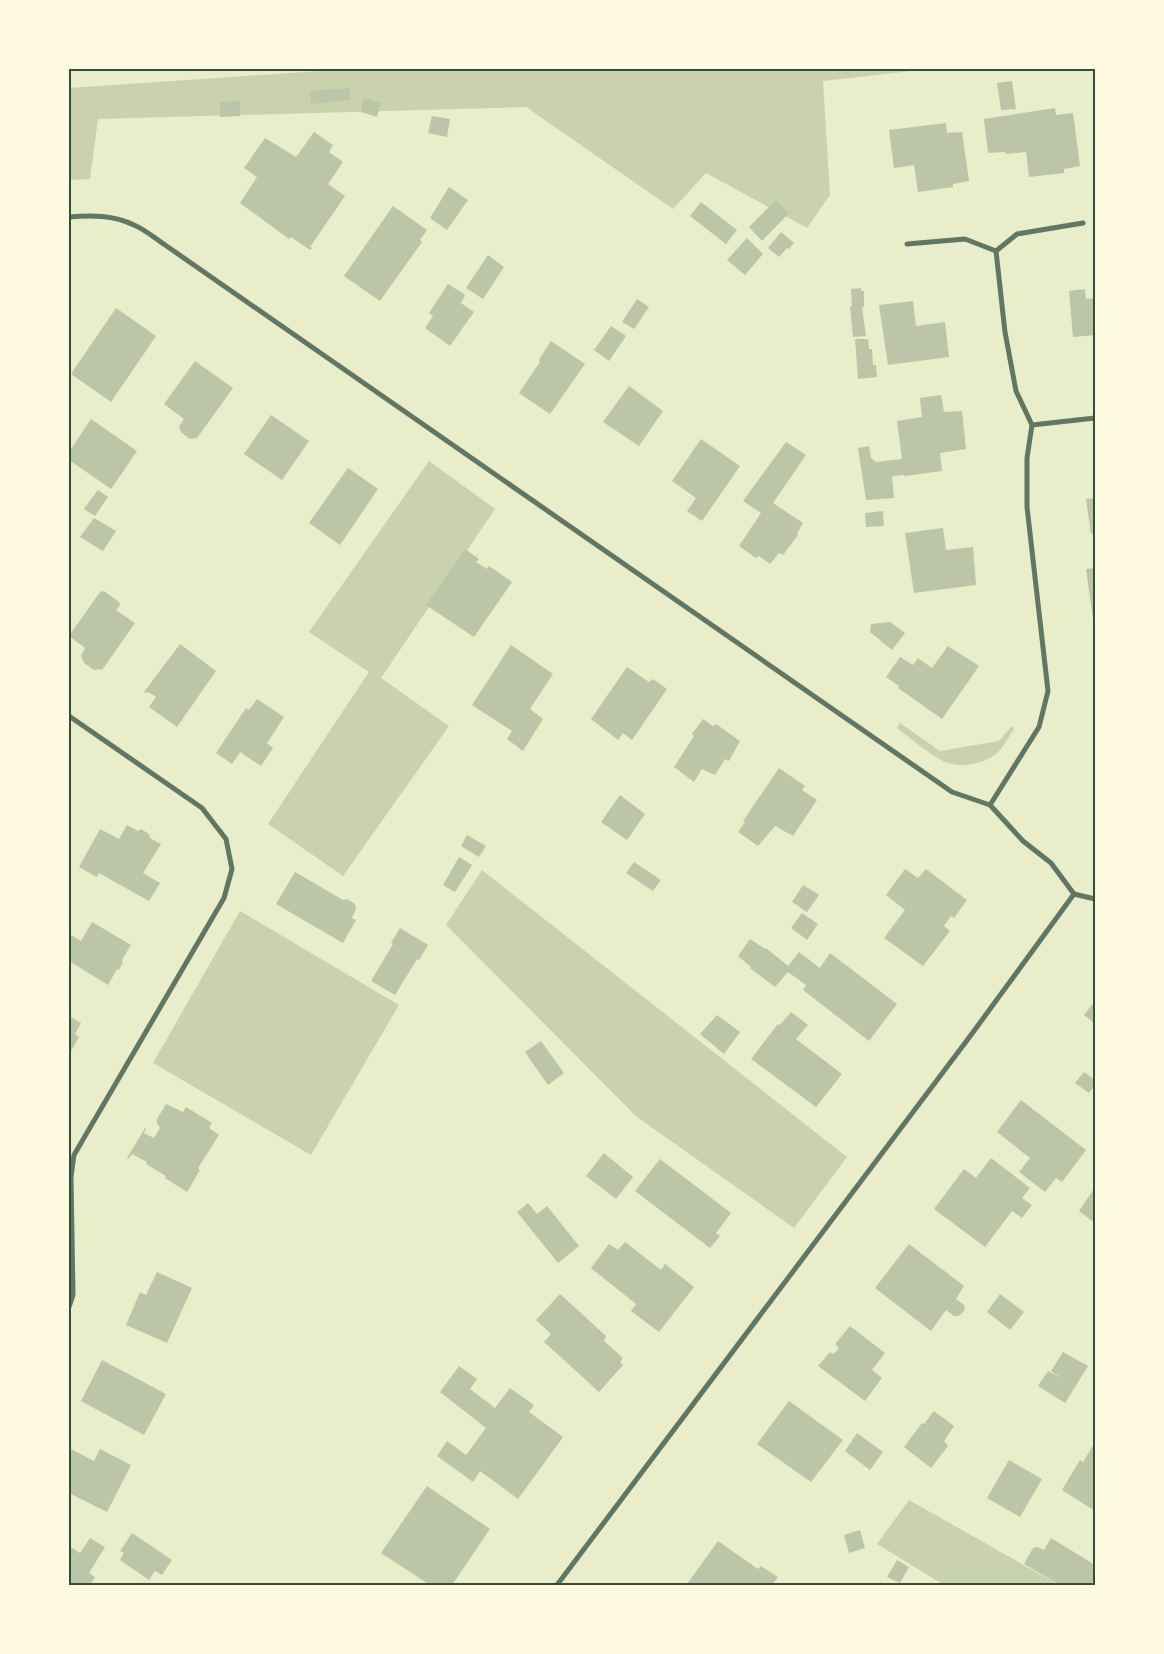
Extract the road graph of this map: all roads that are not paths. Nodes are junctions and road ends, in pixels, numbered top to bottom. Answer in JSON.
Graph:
{"nodes":[{"id":1,"x":69,"y":216,"type":"edge"},
{"id":2,"x":1083,"y":223,"type":"dead end"},
{"id":3,"x":907,"y":244,"type":"dead end"},
{"id":4,"x":996,"y":251,"type":"junction"},
{"id":5,"x":1095,"y":418,"type":"edge"},
{"id":6,"x":1032,"y":425,"type":"junction"},
{"id":7,"x":69,"y":716,"type":"edge"},
{"id":8,"x":990,"y":805,"type":"junction"},
{"id":9,"x":1074,"y":894,"type":"junction"},
{"id":10,"x":1095,"y":899,"type":"edge"},
{"id":11,"x":69,"y":1307,"type":"edge"},
{"id":12,"x":557,"y":1585,"type":"edge"}],
"edges":[{"from":1,"to":8,"type":"street"},
{"from":2,"to":4,"type":"street"},
{"from":3,"to":4,"type":"street"},
{"from":4,"to":6,"type":"street"},
{"from":5,"to":6,"type":"street"},
{"from":6,"to":8,"type":"street"},
{"from":7,"to":11,"type":"street"},
{"from":8,"to":9,"type":"street"},
{"from":9,"to":10,"type":"street"},
{"from":9,"to":12,"type":"street"}]}
